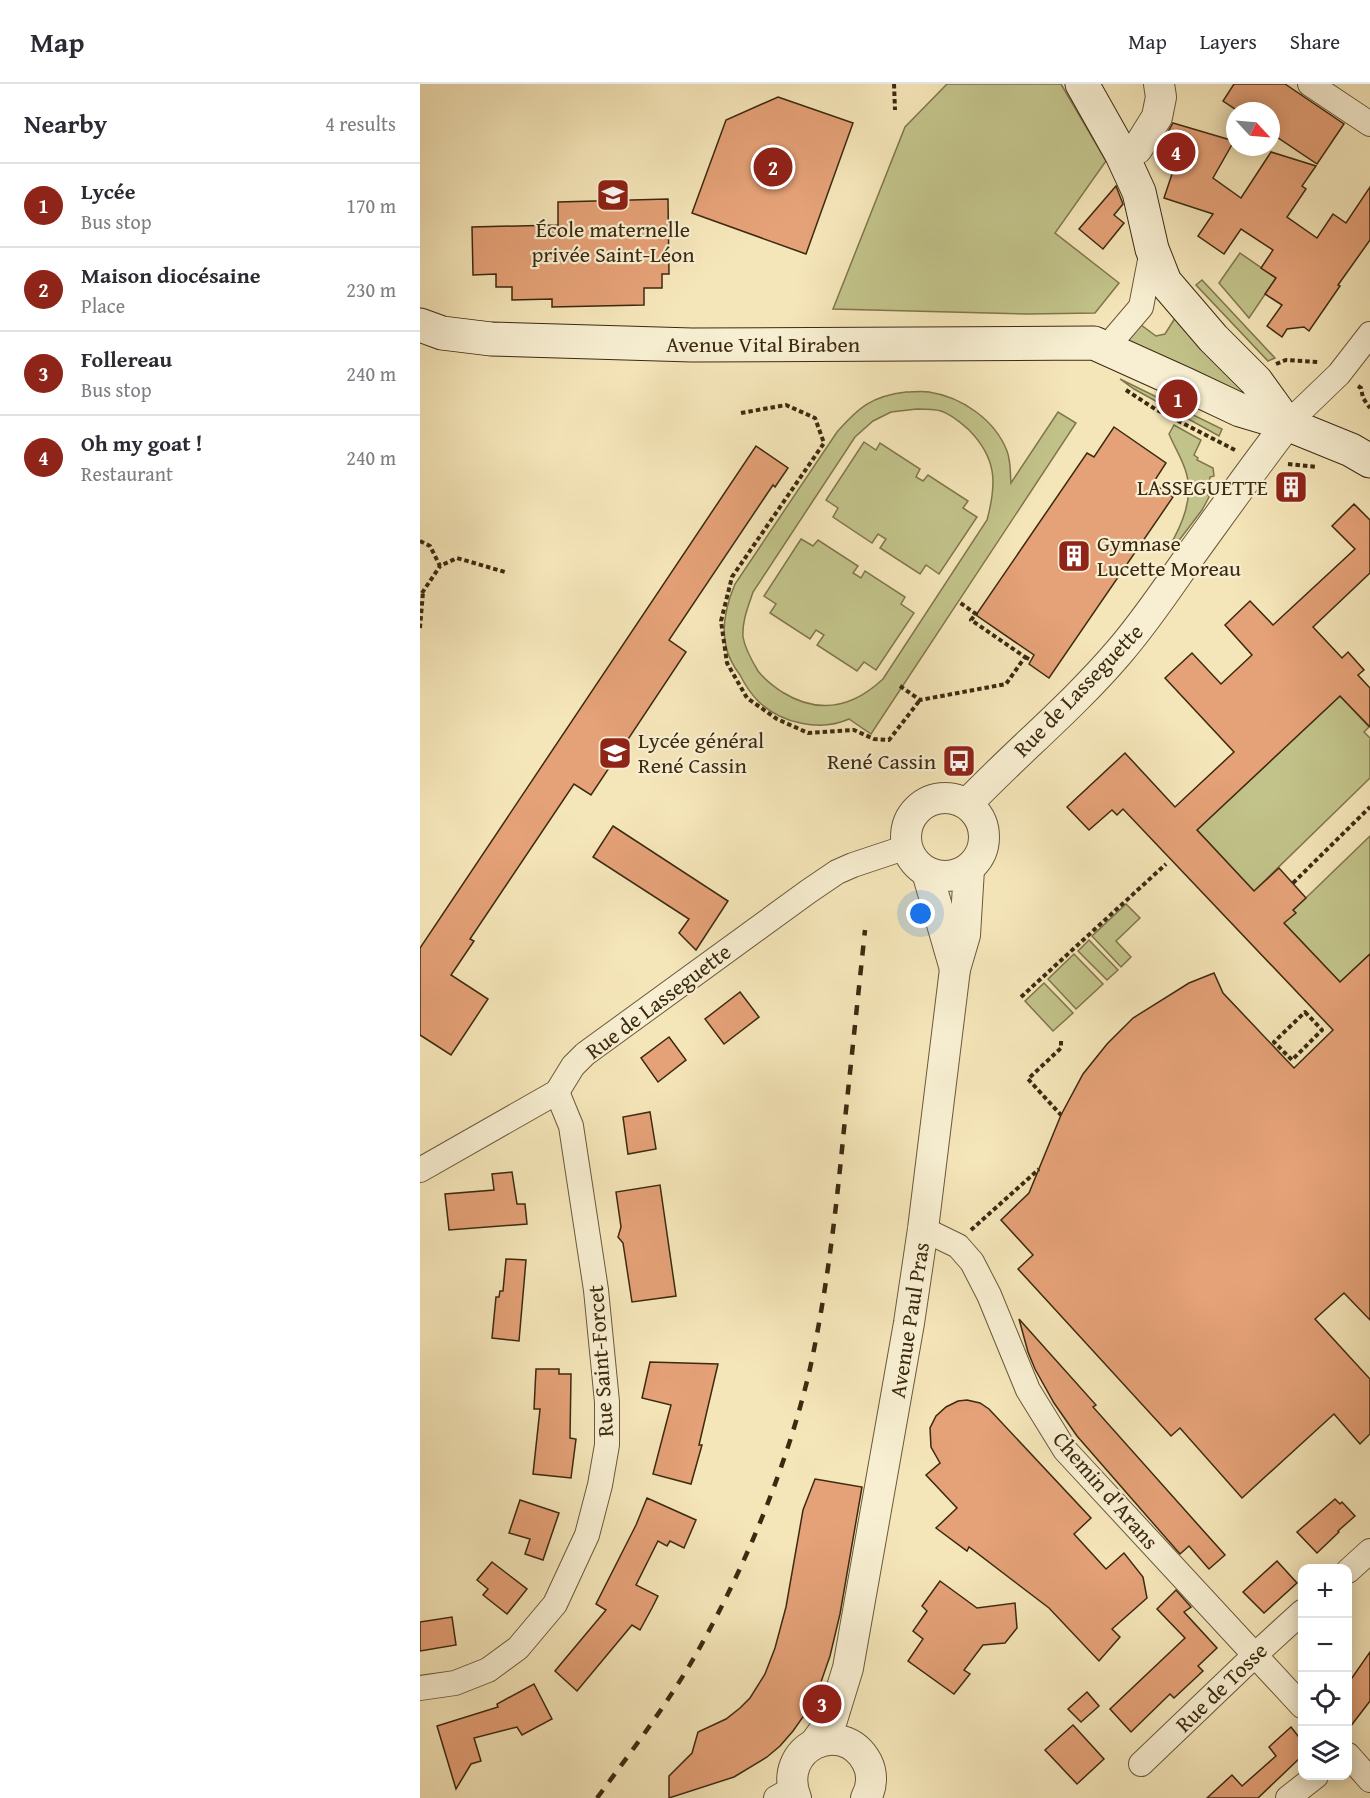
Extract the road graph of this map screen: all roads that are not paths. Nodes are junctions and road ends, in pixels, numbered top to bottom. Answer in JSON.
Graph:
{"nodes":[{"id":1,"x":1082,"y":84,"type":"edge"},
{"id":2,"x":1159,"y":84,"type":"edge"},
{"id":3,"x":1323,"y":88,"type":"edge"},
{"id":4,"x":1370,"y":124,"type":"edge"},
{"id":5,"x":1122,"y":155,"type":"junction"},
{"id":6,"x":1152,"y":249,"type":"junction"},
{"id":7,"x":420,"y":326,"type":"edge"},
{"id":8,"x":1370,"y":334,"type":"edge"},
{"id":9,"x":1106,"y":348,"type":"junction"},
{"id":10,"x":1287,"y":424,"type":"junction"},
{"id":11,"x":1370,"y":436,"type":"edge"},
{"id":12,"x":1370,"y":461,"type":"edge"},
{"id":13,"x":967,"y":804,"type":"junction"},
{"id":14,"x":907,"y":848,"type":"junction"},
{"id":15,"x":969,"y":869,"type":"junction"},
{"id":16,"x":927,"y":872,"type":"junction"},
{"id":17,"x":955,"y":969,"type":"junction"},
{"id":18,"x":557,"y":1092,"type":"junction"},
{"id":19,"x":420,"y":1170,"type":"edge"},
{"id":20,"x":923,"y":1229,"type":"junction"},
{"id":21,"x":1370,"y":1551,"type":"edge"},
{"id":22,"x":1352,"y":1567,"type":"edge"},
{"id":23,"x":1298,"y":1616,"type":"edge"},
{"id":24,"x":1256,"y":1654,"type":"junction"},
{"id":25,"x":848,"y":1668,"type":"junction"},
{"id":26,"x":420,"y":1688,"type":"edge"},
{"id":27,"x":1298,"y":1701,"type":"edge"},
{"id":28,"x":815,"y":1743,"type":"junction"},
{"id":29,"x":864,"y":1756,"type":"junction"},
{"id":30,"x":1352,"y":1760,"type":"edge"},
{"id":31,"x":1141,"y":1764,"type":"dead end"},
{"id":32,"x":1311,"y":1780,"type":"edge"},
{"id":33,"x":1370,"y":1780,"type":"edge"},
{"id":34,"x":788,"y":1795,"type":"edge"},
{"id":35,"x":866,"y":1798,"type":"edge"},
{"id":36,"x":1288,"y":1798,"type":"edge"}],
"edges":[{"from":1,"to":5,"type":"main road"},
{"from":2,"to":5,"type":"street"},
{"from":3,"to":4,"type":"street"},
{"from":5,"to":6,"type":"main road"},
{"from":6,"to":9,"type":"street"},
{"from":6,"to":10,"type":"main road"},
{"from":7,"to":9,"type":"main road","name":"Avenue Vital Biraben"},
{"from":8,"to":10,"type":"street"},
{"from":9,"to":10,"type":"main road","name":"Avenue Vital Biraben"},
{"from":10,"to":11,"type":"main road"},
{"from":10,"to":12,"type":"main road"},
{"from":10,"to":13,"type":"street","name":"Rue de Lasseguette"},
{"from":13,"to":14,"type":"street"},
{"from":13,"to":15,"type":"street"},
{"from":14,"to":16,"type":"street"},
{"from":14,"to":18,"type":"street","name":"Rue de Lasseguette"},
{"from":15,"to":16,"type":"street"},
{"from":15,"to":17,"type":"street","name":"Avenue Paul Pras"},
{"from":16,"to":17,"type":"street","name":"Avenue Paul Pras"},
{"from":17,"to":20,"type":"street","name":"Avenue Paul Pras"},
{"from":18,"to":19,"type":"street","name":"Rue de Lasseguette"},
{"from":18,"to":26,"type":"street","name":"Rue Saint-Forcet"},
{"from":20,"to":24,"type":"street","name":"Chemin d'Arans"},
{"from":20,"to":25,"type":"street","name":"Avenue Paul Pras"},
{"from":21,"to":22,"type":"street"},
{"from":23,"to":24,"type":"street","name":"Rue de Tosse"},
{"from":24,"to":27,"type":"street","name":"Chemin d'Arans"},
{"from":24,"to":31,"type":"street","name":"Rue de Tosse"},
{"from":25,"to":28,"type":"street","name":"Avenue Paul Pras"},
{"from":25,"to":29,"type":"street","name":"Avenue Paul Pras"},
{"from":28,"to":29,"type":"street"},
{"from":28,"to":34,"type":"street","name":"Avenue Paul Pras"},
{"from":29,"to":35,"type":"street","name":"Avenue Paul Pras"},
{"from":30,"to":33,"type":"street"},
{"from":32,"to":36,"type":"street"}]}
